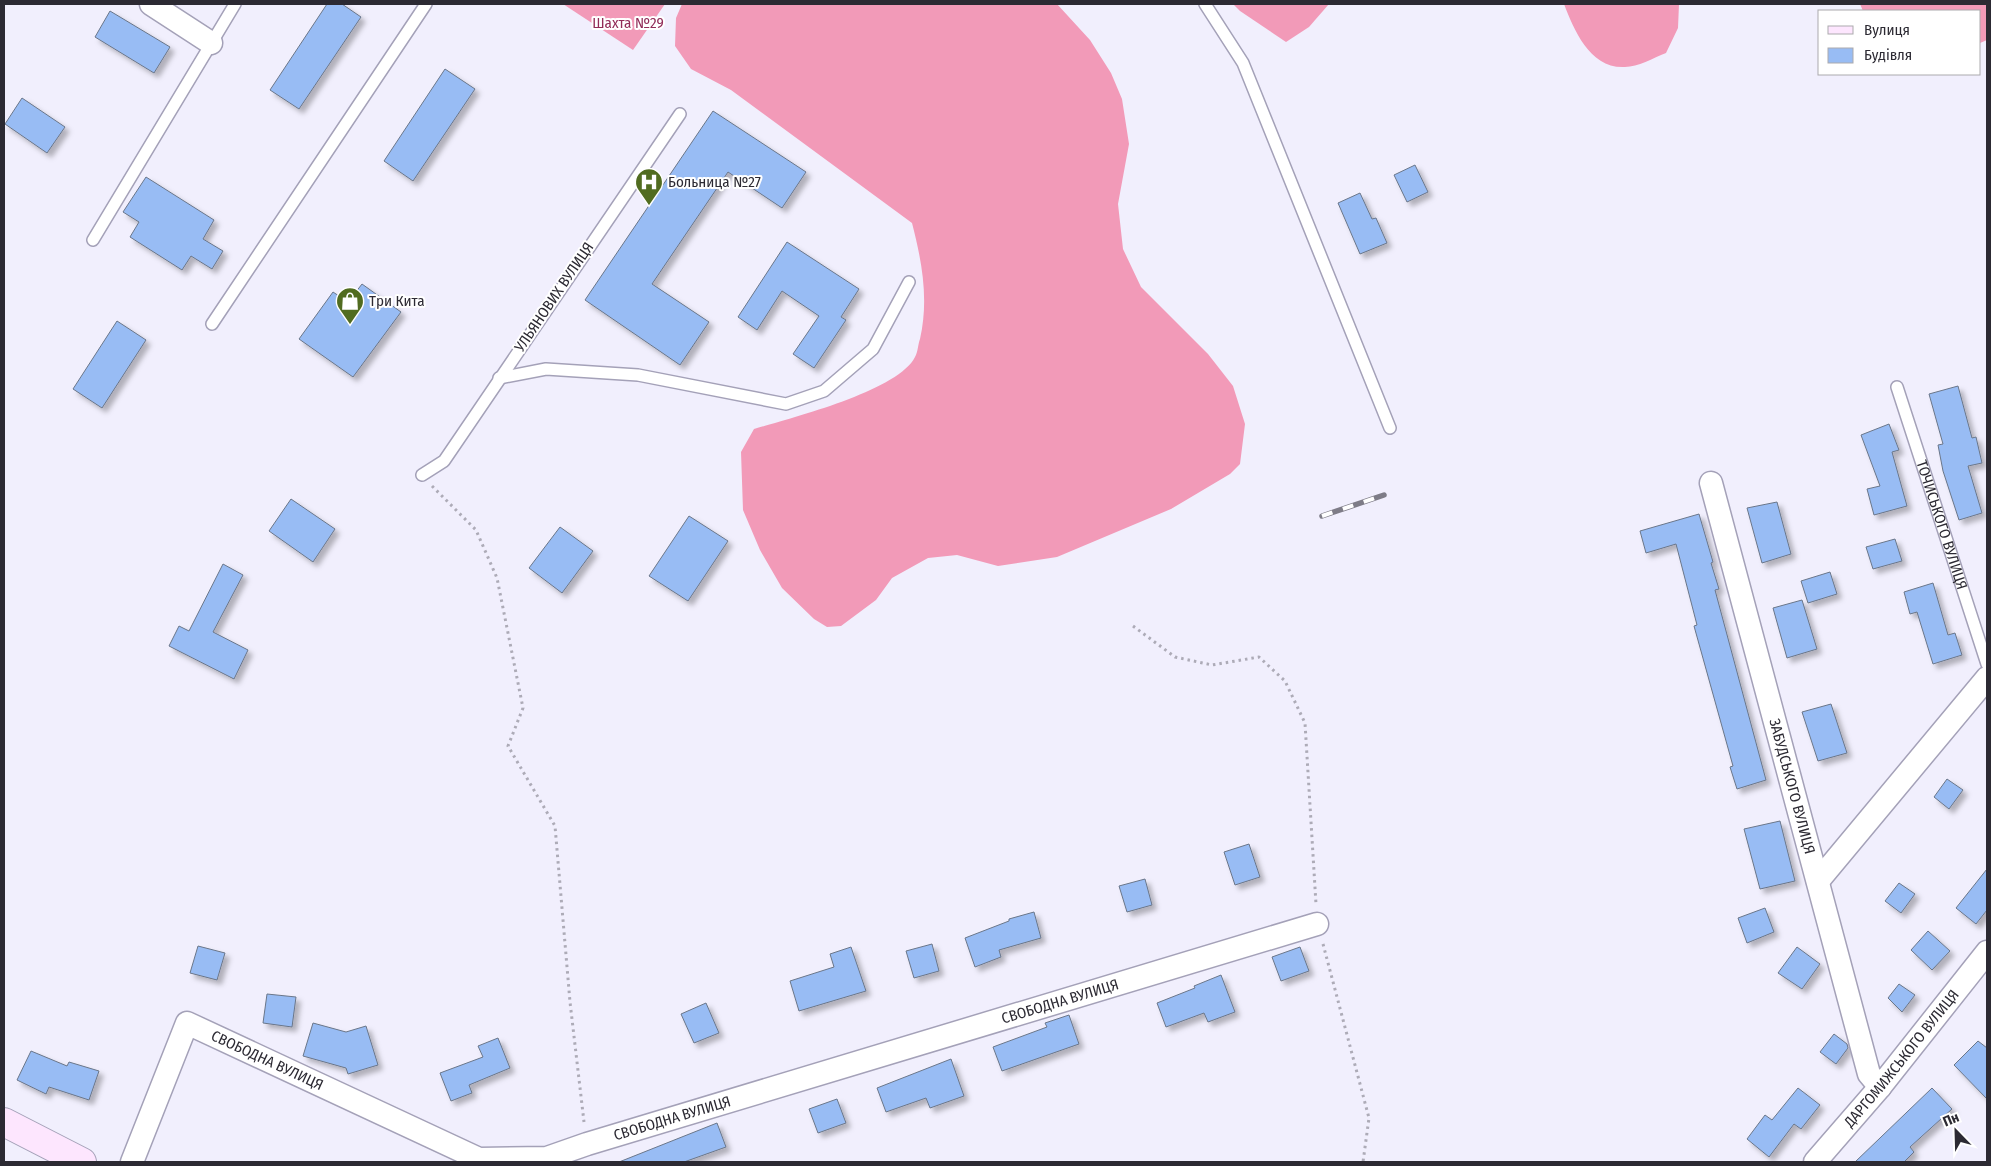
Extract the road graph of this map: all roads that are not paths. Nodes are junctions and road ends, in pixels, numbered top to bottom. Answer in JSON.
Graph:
{"nodes":[{"id":1,"x":151,"y":4,"type":"edge"},
{"id":2,"x":236,"y":4,"type":"edge"},
{"id":3,"x":426,"y":4,"type":"edge"},
{"id":4,"x":1205,"y":4,"type":"edge"},
{"id":5,"x":211,"y":43,"type":"junction"},
{"id":6,"x":680,"y":114,"type":"dead end"},
{"id":7,"x":93,"y":240,"type":"dead end"},
{"id":8,"x":909,"y":282,"type":"dead end"},
{"id":9,"x":212,"y":324,"type":"dead end"},
{"id":10,"x":498,"y":378,"type":"junction"},
{"id":11,"x":1897,"y":387,"type":"dead end"},
{"id":12,"x":1390,"y":428,"type":"dead end"},
{"id":13,"x":422,"y":475,"type":"road end"},
{"id":14,"x":1711,"y":483,"type":"dead end"},
{"id":15,"x":1987,"y":664,"type":"edge"},
{"id":16,"x":1987,"y":678,"type":"edge"},
{"id":17,"x":1818,"y":881,"type":"junction"},
{"id":18,"x":1317,"y":924,"type":"road end"},
{"id":19,"x":1987,"y":952,"type":"edge"},
{"id":20,"x":1880,"y":1087,"type":"junction"},
{"id":21,"x":4,"y":1122,"type":"edge"},
{"id":22,"x":82,"y":1162,"type":"edge"},
{"id":23,"x":132,"y":1162,"type":"edge"},
{"id":24,"x":1815,"y":1162,"type":"edge"}],
"edges":[{"from":1,"to":5,"type":"street"},
{"from":2,"to":5,"type":"lane"},
{"from":3,"to":9,"type":"lane"},
{"from":4,"to":12,"type":"lane"},
{"from":5,"to":7,"type":"lane"},
{"from":6,"to":10,"type":"lane","name":"УЛЬЯНОВИХ ВУЛИЦЯ"},
{"from":8,"to":10,"type":"lane"},
{"from":10,"to":13,"type":"lane","name":"УЛЬЯНОВИХ ВУЛИЦЯ"},
{"from":11,"to":15,"type":"lane","name":"ТОЧИСЬКОГО ВУЛИЦЯ"},
{"from":14,"to":17,"type":"street","name":"ЗАБУДСЬКОГО ВУЛИЦЯ"},
{"from":16,"to":17,"type":"street"},
{"from":17,"to":20,"type":"street","name":"ЗАБУДСЬКОГО ВУЛИЦЯ"},
{"from":18,"to":23,"type":"street","name":"СВОБОДНА ВУЛИЦЯ"},
{"from":19,"to":20,"type":"street","name":"ДАРГОМИЖСЬКОГО ВУЛИЦЯ"},
{"from":20,"to":24,"type":"street","name":"ДАРГОМИЖСЬКОГО ВУЛИЦЯ"},
{"from":21,"to":22,"type":"main road"}]}
